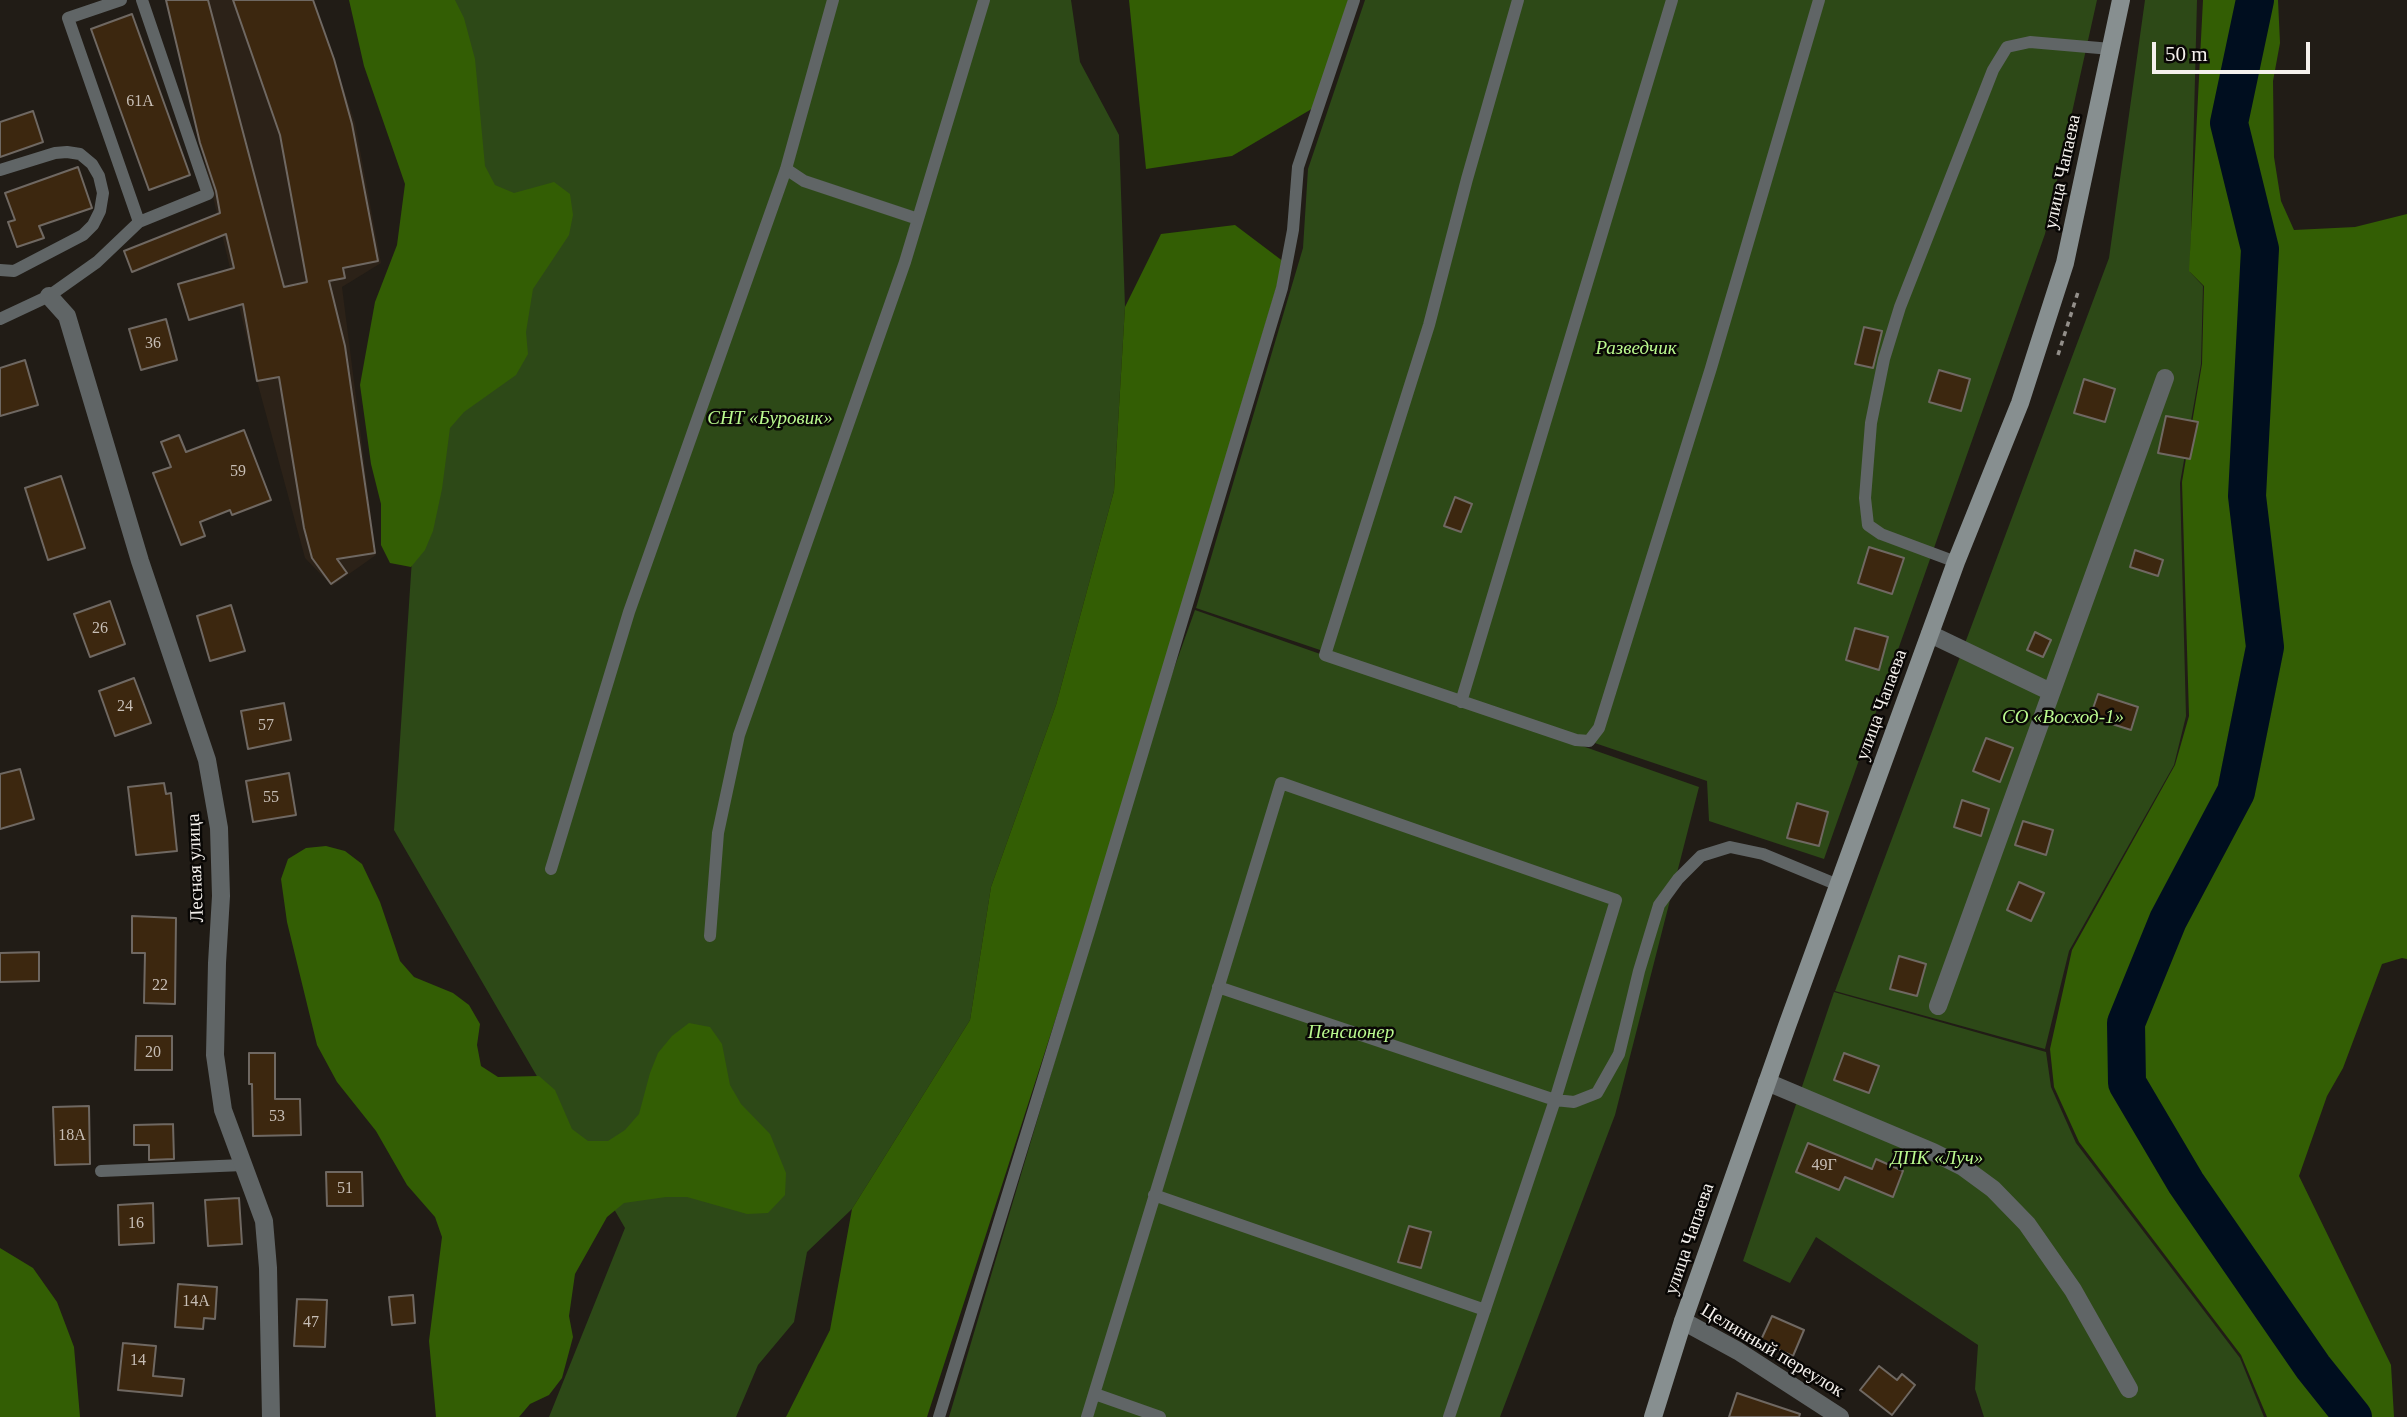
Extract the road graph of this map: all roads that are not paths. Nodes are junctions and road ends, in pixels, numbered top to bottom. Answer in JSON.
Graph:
{"nodes":[{"id":1,"x":121,"y":0,"type":"edge"},
{"id":2,"x":142,"y":0,"type":"edge"},
{"id":3,"x":833,"y":0,"type":"edge"},
{"id":4,"x":984,"y":0,"type":"edge"},
{"id":5,"x":1354,"y":0,"type":"edge"},
{"id":6,"x":1518,"y":0,"type":"edge"},
{"id":7,"x":1672,"y":0,"type":"edge"},
{"id":8,"x":1819,"y":0,"type":"edge"},
{"id":9,"x":2121,"y":0,"type":"edge"},
{"id":10,"x":2111,"y":50,"type":"junction"},
{"id":11,"x":786,"y":169,"type":"junction"},
{"id":12,"x":0,"y":170,"type":"edge"},
{"id":13,"x":918,"y":219,"type":"junction"},
{"id":14,"x":139,"y":222,"type":"junction"},
{"id":15,"x":0,"y":270,"type":"edge"},
{"id":16,"x":49,"y":296,"type":"junction"},
{"id":17,"x":0,"y":318,"type":"edge"},
{"id":18,"x":2165,"y":378,"type":"dead end"},
{"id":19,"x":1956,"y":562,"type":"junction"},
{"id":20,"x":1930,"y":634,"type":"junction"},
{"id":21,"x":2051,"y":692,"type":"junction"},
{"id":22,"x":1461,"y":702,"type":"junction"},
{"id":23,"x":551,"y":869,"type":"dead end"},
{"id":24,"x":1838,"y":885,"type":"junction"},
{"id":25,"x":710,"y":936,"type":"dead end"},
{"id":26,"x":1218,"y":987,"type":"junction"},
{"id":27,"x":1938,"y":1006,"type":"dead end"},
{"id":28,"x":1767,"y":1082,"type":"junction"},
{"id":29,"x":1555,"y":1100,"type":"junction"},
{"id":30,"x":243,"y":1165,"type":"junction"},
{"id":31,"x":101,"y":1171,"type":"dead end"},
{"id":32,"x":1154,"y":1195,"type":"junction"},
{"id":33,"x":1485,"y":1310,"type":"junction"},
{"id":34,"x":1683,"y":1321,"type":"junction"},
{"id":35,"x":2129,"y":1389,"type":"dead end"},
{"id":36,"x":1095,"y":1394,"type":"junction"},
{"id":37,"x":271,"y":1417,"type":"edge"},
{"id":38,"x":939,"y":1417,"type":"edge"},
{"id":39,"x":1087,"y":1417,"type":"edge"},
{"id":40,"x":1160,"y":1417,"type":"edge"},
{"id":41,"x":1449,"y":1417,"type":"edge"},
{"id":42,"x":1653,"y":1417,"type":"edge"},
{"id":43,"x":1840,"y":1417,"type":"edge"}],
"edges":[{"from":1,"to":14,"type":"lane"},
{"from":2,"to":14,"type":"lane"},
{"from":3,"to":11,"type":"lane"},
{"from":4,"to":13,"type":"lane"},
{"from":5,"to":38,"type":"lane"},
{"from":6,"to":22,"type":"lane"},
{"from":7,"to":22,"type":"lane"},
{"from":8,"to":22,"type":"lane"},
{"from":9,"to":10,"type":"street","name":"улица Чапаева"},
{"from":10,"to":19,"type":"street","name":"улица Чапаева"},
{"from":10,"to":19,"type":"lane"},
{"from":11,"to":13,"type":"lane"},
{"from":11,"to":23,"type":"lane"},
{"from":12,"to":15,"type":"lane"},
{"from":13,"to":25,"type":"lane"},
{"from":14,"to":16,"type":"lane"},
{"from":16,"to":17,"type":"lane"},
{"from":16,"to":30,"type":"street","name":"Лесная улица"},
{"from":18,"to":21,"type":"street"},
{"from":19,"to":20,"type":"street","name":"улица Чапаева"},
{"from":20,"to":21,"type":"street"},
{"from":20,"to":24,"type":"street","name":"улица Чапаева"},
{"from":21,"to":27,"type":"street"},
{"from":24,"to":28,"type":"street","name":"улица Чапаева"},
{"from":24,"to":29,"type":"lane"},
{"from":26,"to":29,"type":"lane"},
{"from":26,"to":29,"type":"lane"},
{"from":26,"to":32,"type":"lane"},
{"from":28,"to":34,"type":"street","name":"улица Чапаева"},
{"from":28,"to":35,"type":"street"},
{"from":29,"to":33,"type":"lane"},
{"from":30,"to":31,"type":"lane"},
{"from":30,"to":37,"type":"street","name":"Лесная улица"},
{"from":32,"to":33,"type":"lane"},
{"from":32,"to":36,"type":"lane"},
{"from":33,"to":41,"type":"lane"},
{"from":34,"to":42,"type":"street","name":"улица Чапаева"},
{"from":34,"to":43,"type":"street","name":"Целинный переулок"},
{"from":36,"to":39,"type":"lane"},
{"from":36,"to":40,"type":"lane"}]}
